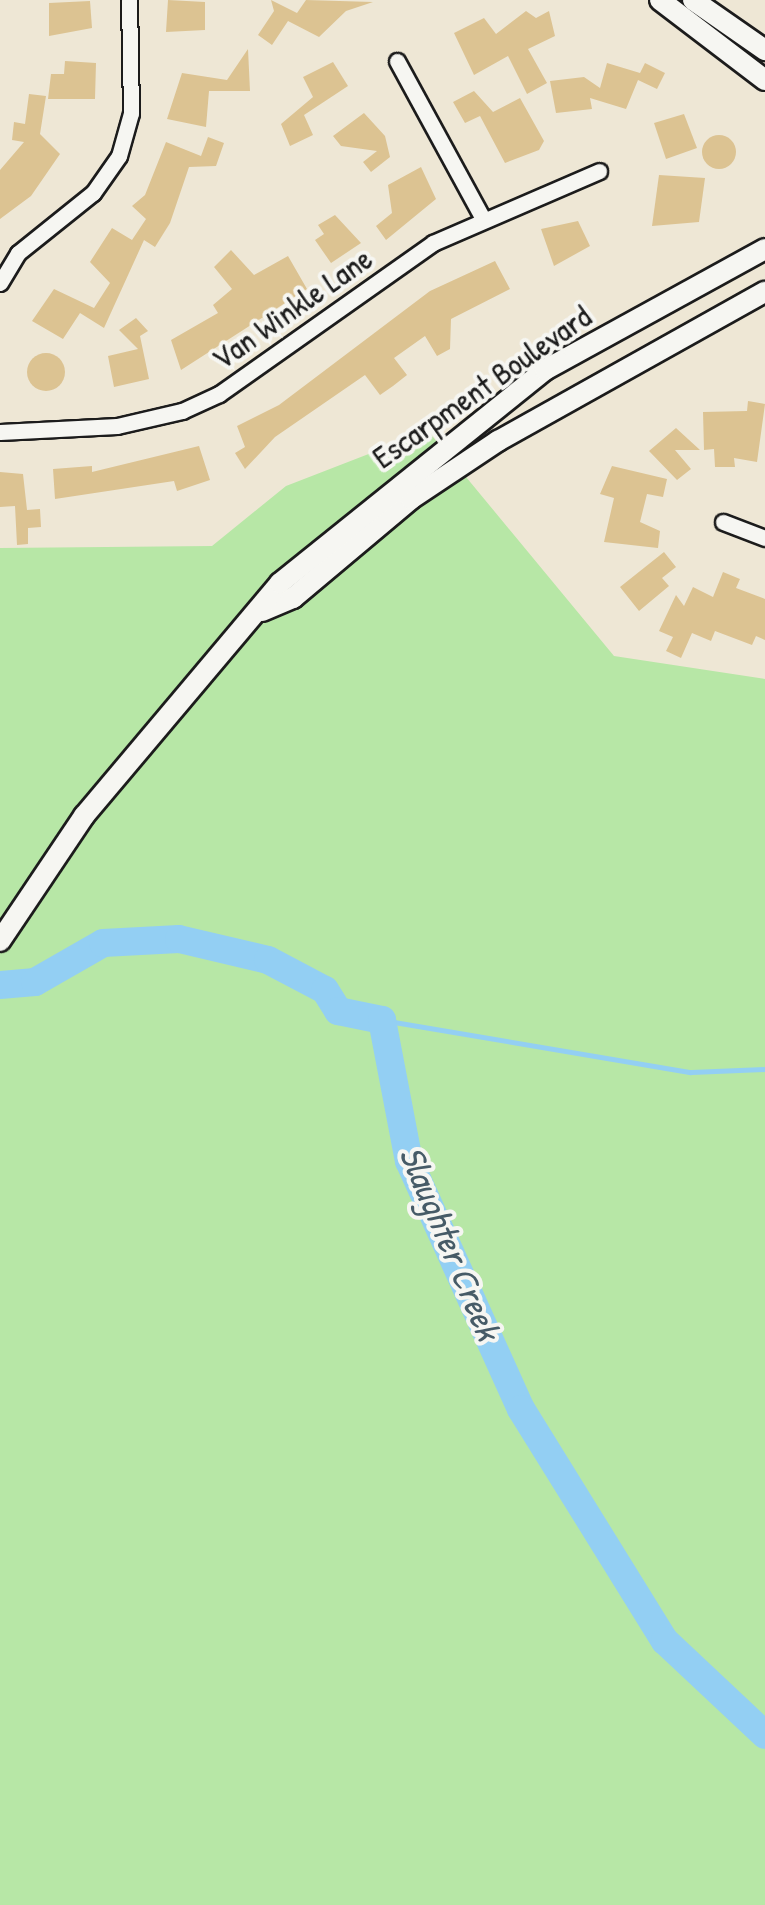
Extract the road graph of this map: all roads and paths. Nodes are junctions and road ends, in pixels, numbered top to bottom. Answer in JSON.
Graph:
{"nodes":[{"id":1,"x":129,"y":0,"type":"edge"},
{"id":2,"x":660,"y":0,"type":"edge"},
{"id":3,"x":692,"y":0,"type":"edge"},
{"id":4,"x":743,"y":32,"type":"junction"},
{"id":5,"x":727,"y":48,"type":"junction"},
{"id":6,"x":765,"y":50,"type":"edge"},
{"id":7,"x":397,"y":61,"type":"dead end"},
{"id":8,"x":765,"y":80,"type":"edge"},
{"id":9,"x":598,"y":170,"type":"dead end"},
{"id":10,"x":482,"y":217,"type":"junction"},
{"id":11,"x":765,"y":249,"type":"edge"},
{"id":12,"x":0,"y":283,"type":"edge"},
{"id":13,"x":765,"y":292,"type":"edge"},
{"id":14,"x":0,"y":432,"type":"edge"},
{"id":15,"x":724,"y":522,"type":"dead end"},
{"id":16,"x":765,"y":538,"type":"edge"},
{"id":17,"x":262,"y":611,"type":"junction"},
{"id":18,"x":0,"y":941,"type":"edge"}],
"edges":[{"from":1,"to":12,"type":"street"},
{"from":2,"to":5,"type":"main road"},
{"from":3,"to":4,"type":"main road"},
{"from":4,"to":5,"type":"main road"},
{"from":4,"to":6,"type":"main road"},
{"from":5,"to":8,"type":"main road"},
{"from":7,"to":10,"type":"street"},
{"from":9,"to":10,"type":"street","name":"Van Winkle Lane"},
{"from":10,"to":14,"type":"street","name":"Van Winkle Lane"},
{"from":11,"to":17,"type":"main road","name":"Escarpment Boulevard"},
{"from":13,"to":17,"type":"main road","name":"Escarpment Boulevard"},
{"from":15,"to":16,"type":"street"},
{"from":17,"to":18,"type":"main road","name":"Escarpment Boulevard"}]}
